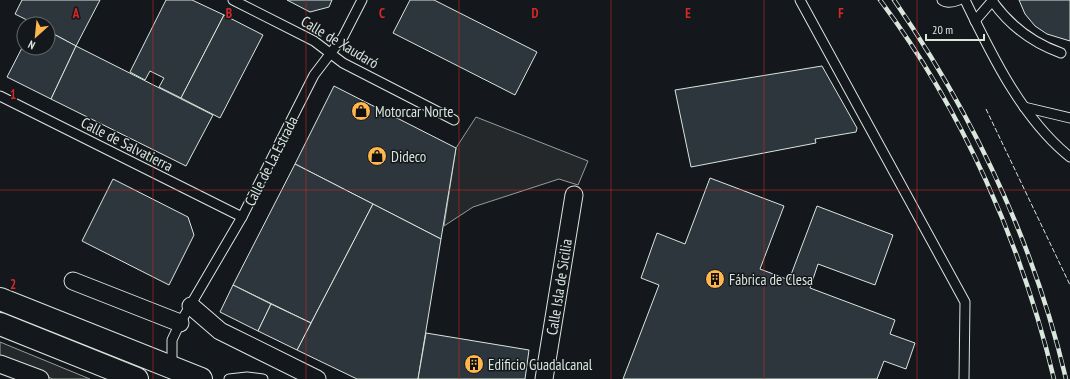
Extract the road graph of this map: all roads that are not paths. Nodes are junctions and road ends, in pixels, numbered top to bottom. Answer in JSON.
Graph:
{"nodes":[{"id":1,"x":233,"y":0,"type":"edge"},
{"id":2,"x":362,"y":0,"type":"edge"},
{"id":3,"x":800,"y":0,"type":"edge"},
{"id":4,"x":942,"y":0,"type":"edge"},
{"id":5,"x":960,"y":0,"type":"edge"},
{"id":6,"x":965,"y":0,"type":"edge"},
{"id":7,"x":993,"y":1,"type":"edge"},
{"id":8,"x":975,"y":21,"type":"junction"},
{"id":9,"x":1062,"y":53,"type":"dead end"},
{"id":10,"x":330,"y":54,"type":"junction"},
{"id":11,"x":0,"y":96,"type":"edge"},
{"id":12,"x":1024,"y":107,"type":"junction"},
{"id":13,"x":1070,"y":118,"type":"edge"},
{"id":14,"x":454,"y":120,"type":"dead end"},
{"id":15,"x":1070,"y":157,"type":"edge"},
{"id":16,"x":574,"y":195,"type":"dead end"},
{"id":17,"x":242,"y":218,"type":"junction"},
{"id":18,"x":73,"y":281,"type":"dead end"},
{"id":19,"x":0,"y":299,"type":"edge"},
{"id":20,"x":191,"y":306,"type":"junction"},
{"id":21,"x":180,"y":323,"type":"junction"},
{"id":22,"x":0,"y":324,"type":"edge"},
{"id":23,"x":0,"y":364,"type":"edge"},
{"id":24,"x":169,"y":366,"type":"junction"},
{"id":25,"x":40,"y":379,"type":"edge"},
{"id":26,"x":137,"y":379,"type":"edge"},
{"id":27,"x":201,"y":379,"type":"edge"},
{"id":28,"x":229,"y":379,"type":"edge"},
{"id":29,"x":263,"y":379,"type":"edge"},
{"id":30,"x":317,"y":379,"type":"edge"},
{"id":31,"x":544,"y":379,"type":"edge"},
{"id":32,"x":964,"y":379,"type":"edge"}],
"edges":[{"from":1,"to":10,"type":"lane","name":"Calle de Xaudaró"},
{"from":2,"to":10,"type":"lane","name":"Calle de La Estrada"},
{"from":3,"to":32,"type":"lane"},
{"from":4,"to":5,"type":"lane"},
{"from":6,"to":8,"type":"lane"},
{"from":7,"to":8,"type":"lane"},
{"from":7,"to":9,"type":"lane"},
{"from":8,"to":12,"type":"lane"},
{"from":10,"to":14,"type":"lane","name":"Calle de Xaudaró"},
{"from":10,"to":17,"type":"lane","name":"Calle de La Estrada"},
{"from":11,"to":17,"type":"lane","name":"Calle de Salvatierra"},
{"from":12,"to":13,"type":"lane"},
{"from":12,"to":15,"type":"lane"},
{"from":16,"to":31,"type":"street","name":"Calle Isla de Sicilia"},
{"from":17,"to":20,"type":"lane","name":"Calle de La Estrada"},
{"from":18,"to":21,"type":"street"},
{"from":19,"to":24,"type":"main road"},
{"from":20,"to":21,"type":"lane","name":"Calle de La Estrada"},
{"from":20,"to":30,"type":"street"},
{"from":21,"to":24,"type":"lane","name":"Calle de La Estrada"},
{"from":22,"to":26,"type":"main road"},
{"from":23,"to":25,"type":"street"},
{"from":24,"to":27,"type":"main road"},
{"from":28,"to":29,"type":"lane"}]}
